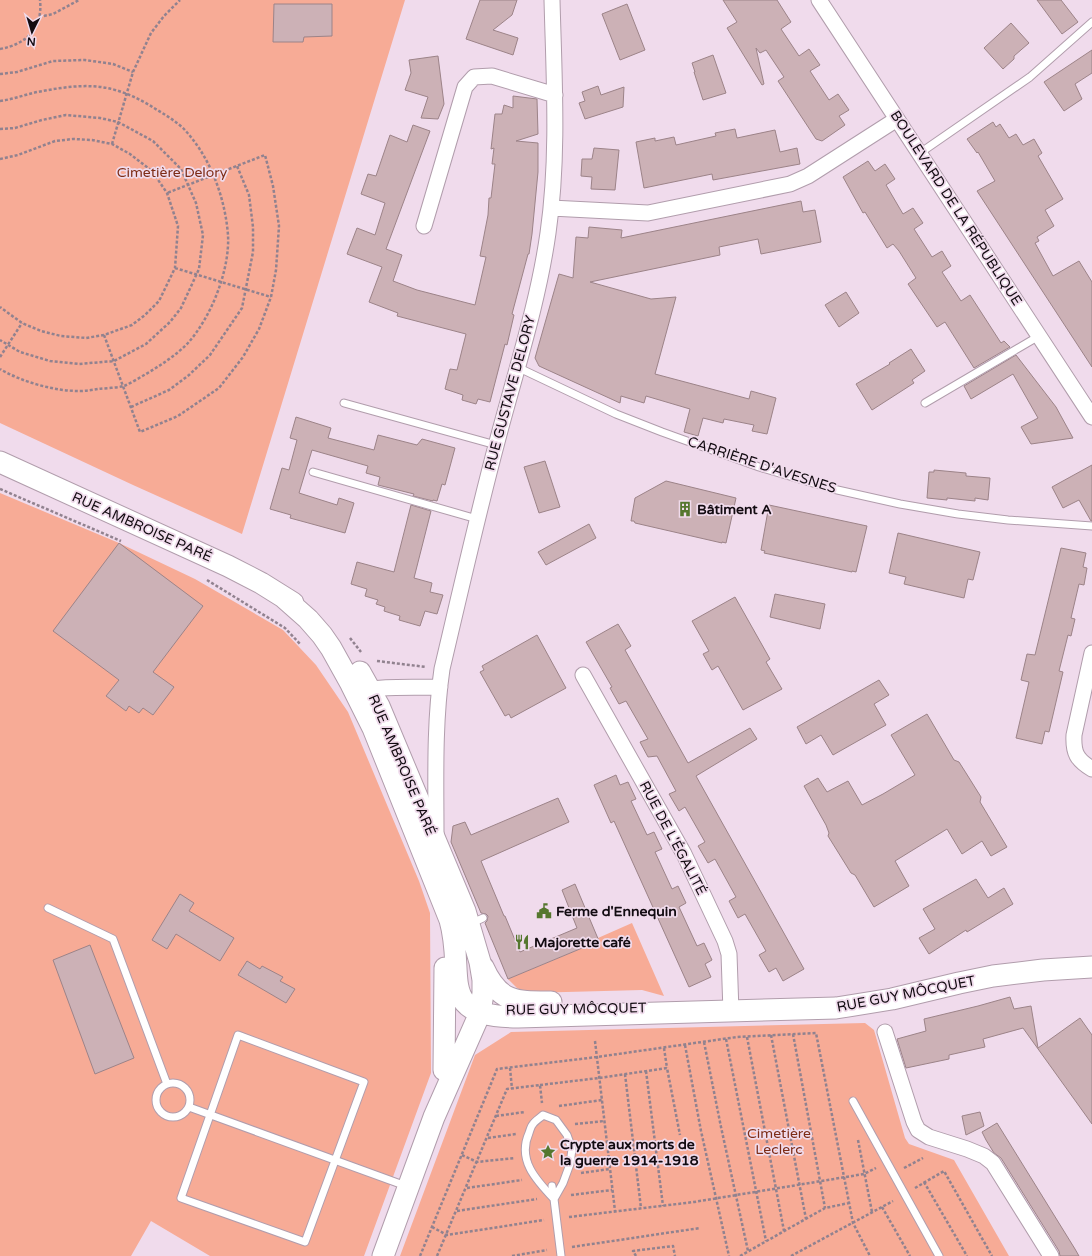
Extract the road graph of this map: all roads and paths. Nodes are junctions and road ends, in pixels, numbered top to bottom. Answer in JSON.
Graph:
{"nodes":[{"id":1,"x":40,"y":0,"type":"edge"},
{"id":2,"x":79,"y":0,"type":"edge"},
{"id":3,"x":180,"y":0,"type":"edge"},
{"id":4,"x":552,"y":0,"type":"edge"},
{"id":5,"x":820,"y":0,"type":"edge"},
{"id":6,"x":39,"y":17,"type":"junction"},
{"id":7,"x":1092,"y":22,"type":"edge"},
{"id":8,"x":0,"y":50,"type":"edge"},
{"id":9,"x":133,"y":72,"type":"junction"},
{"id":10,"x":0,"y":74,"type":"edge"},
{"id":11,"x":127,"y":94,"type":"junction"},
{"id":12,"x":555,"y":95,"type":"junction"},
{"id":13,"x":0,"y":101,"type":"edge"},
{"id":14,"x":897,"y":119,"type":"junction"},
{"id":15,"x":118,"y":122,"type":"junction"},
{"id":16,"x":0,"y":129,"type":"edge"},
{"id":17,"x":112,"y":144,"type":"junction"},
{"id":18,"x":920,"y":153,"type":"junction"},
{"id":19,"x":0,"y":159,"type":"edge"},
{"id":20,"x":236,"y":166,"type":"junction"},
{"id":21,"x":213,"y":174,"type":"junction"},
{"id":22,"x":188,"y":184,"type":"junction"},
{"id":23,"x":167,"y":193,"type":"junction"},
{"id":24,"x":551,"y":208,"type":"junction"},
{"id":25,"x":424,"y":226,"type":"dead end"},
{"id":26,"x":175,"y":268,"type":"junction"},
{"id":27,"x":197,"y":274,"type":"junction"},
{"id":28,"x":220,"y":281,"type":"junction"},
{"id":29,"x":246,"y":289,"type":"junction"},
{"id":30,"x":271,"y":297,"type":"junction"},
{"id":31,"x":0,"y":307,"type":"edge"},
{"id":32,"x":22,"y":323,"type":"junction"},
{"id":33,"x":104,"y":335,"type":"junction"},
{"id":34,"x":1039,"y":336,"type":"junction"},
{"id":35,"x":0,"y":340,"type":"edge"},
{"id":36,"x":8,"y":345,"type":"junction"},
{"id":37,"x":0,"y":357,"type":"edge"},
{"id":38,"x":114,"y":361,"type":"junction"},
{"id":39,"x":517,"y":367,"type":"junction"},
{"id":40,"x":0,"y":369,"type":"edge"},
{"id":41,"x":123,"y":386,"type":"junction"},
{"id":42,"x":344,"y":403,"type":"dead end"},
{"id":43,"x":925,"y":403,"type":"dead end"},
{"id":44,"x":131,"y":407,"type":"junction"},
{"id":45,"x":1092,"y":417,"type":"edge"},
{"id":46,"x":496,"y":445,"type":"junction"},
{"id":47,"x":0,"y":462,"type":"edge"},
{"id":48,"x":313,"y":472,"type":"dead end"},
{"id":49,"x":0,"y":489,"type":"edge"},
{"id":50,"x":478,"y":518,"type":"junction"},
{"id":51,"x":1092,"y":526,"type":"edge"},
{"id":52,"x":128,"y":544,"type":"dead end"},
{"id":53,"x":206,"y":580,"type":"dead end"},
{"id":54,"x":305,"y":649,"type":"dead end"},
{"id":55,"x":1092,"y":653,"type":"edge"},
{"id":56,"x":374,"y":660,"type":"dead end"},
{"id":57,"x":442,"y":669,"type":"junction"},
{"id":58,"x":583,"y":675,"type":"dead end"},
{"id":59,"x":440,"y":688,"type":"junction"},
{"id":60,"x":364,"y":693,"type":"junction"},
{"id":61,"x":1092,"y":769,"type":"edge"},
{"id":62,"x":436,"y":842,"type":"junction"},
{"id":63,"x":438,"y":888,"type":"junction"},
{"id":64,"x":48,"y":908,"type":"dead end"},
{"id":65,"x":480,"y":962,"type":"junction"},
{"id":66,"x":1092,"y":967,"type":"edge"},
{"id":67,"x":667,"y":1010,"type":"junction"},
{"id":68,"x":731,"y":1012,"type":"junction"},
{"id":69,"x":480,"y":1013,"type":"junction"},
{"id":70,"x":885,"y":1032,"type":"dead end"},
{"id":71,"x":793,"y":1034,"type":"junction"},
{"id":72,"x":771,"y":1035,"type":"junction"},
{"id":73,"x":747,"y":1037,"type":"junction"},
{"id":74,"x":726,"y":1039,"type":"junction"},
{"id":75,"x":595,"y":1041,"type":"dead end"},
{"id":76,"x":704,"y":1042,"type":"junction"},
{"id":77,"x":685,"y":1045,"type":"junction"},
{"id":78,"x":664,"y":1048,"type":"junction"},
{"id":79,"x":597,"y":1057,"type":"junction"},
{"id":80,"x":510,"y":1068,"type":"junction"},
{"id":81,"x":667,"y":1068,"type":"junction"},
{"id":82,"x":444,"y":1070,"type":"junction"},
{"id":83,"x":646,"y":1071,"type":"junction"},
{"id":84,"x":625,"y":1074,"type":"junction"},
{"id":85,"x":599,"y":1078,"type":"junction"},
{"id":86,"x":167,"y":1084,"type":"junction"},
{"id":87,"x":540,"y":1085,"type":"junction"},
{"id":88,"x":512,"y":1089,"type":"junction"},
{"id":89,"x":602,"y":1100,"type":"junction"},
{"id":90,"x":853,"y":1101,"type":"dead end"},
{"id":91,"x":189,"y":1107,"type":"junction"},
{"id":92,"x":210,"y":1115,"type":"junction"},
{"id":93,"x":542,"y":1115,"type":"junction"},
{"id":94,"x":496,"y":1116,"type":"junction"},
{"id":95,"x":434,"y":1117,"type":"junction"},
{"id":96,"x":556,"y":1120,"type":"junction"},
{"id":97,"x":604,"y":1121,"type":"junction"},
{"id":98,"x":864,"y":1122,"type":"junction"},
{"id":99,"x":533,"y":1124,"type":"junction"},
{"id":100,"x":563,"y":1130,"type":"junction"},
{"id":101,"x":680,"y":1135,"type":"dead end"},
{"id":102,"x":488,"y":1138,"type":"junction"},
{"id":103,"x":526,"y":1139,"type":"junction"},
{"id":104,"x":462,"y":1155,"type":"junction"},
{"id":105,"x":525,"y":1156,"type":"junction"},
{"id":106,"x":923,"y":1158,"type":"dead end"},
{"id":107,"x":335,"y":1160,"type":"junction"},
{"id":108,"x":477,"y":1162,"type":"junction"},
{"id":109,"x":887,"y":1162,"type":"junction"},
{"id":110,"x":568,"y":1169,"type":"junction"},
{"id":111,"x":610,"y":1169,"type":"junction"},
{"id":112,"x":532,"y":1173,"type":"junction"},
{"id":113,"x":864,"y":1174,"type":"junction"},
{"id":114,"x":894,"y":1174,"type":"junction"},
{"id":115,"x":844,"y":1178,"type":"junction"},
{"id":116,"x":820,"y":1182,"type":"junction"},
{"id":117,"x":924,"y":1182,"type":"dead end"},
{"id":118,"x":799,"y":1185,"type":"junction"},
{"id":119,"x":552,"y":1186,"type":"dead end"},
{"id":120,"x":408,"y":1187,"type":"junction"},
{"id":121,"x":467,"y":1188,"type":"junction"},
{"id":122,"x":560,"y":1189,"type":"junction"},
{"id":123,"x":776,"y":1189,"type":"junction"},
{"id":124,"x":612,"y":1190,"type":"junction"},
{"id":125,"x":547,"y":1191,"type":"junction"},
{"id":126,"x":756,"y":1192,"type":"junction"},
{"id":127,"x":736,"y":1195,"type":"junction"},
{"id":128,"x":717,"y":1198,"type":"junction"},
{"id":129,"x":554,"y":1199,"type":"junction"},
{"id":130,"x":849,"y":1203,"type":"junction"},
{"id":131,"x":663,"y":1206,"type":"junction"},
{"id":132,"x":882,"y":1207,"type":"dead end"},
{"id":133,"x":641,"y":1208,"type":"junction"},
{"id":134,"x":825,"y":1208,"type":"junction"},
{"id":135,"x":456,"y":1211,"type":"junction"},
{"id":136,"x":615,"y":1211,"type":"junction"},
{"id":137,"x":872,"y":1212,"type":"dead end"},
{"id":138,"x":556,"y":1218,"type":"junction"},
{"id":139,"x":806,"y":1219,"type":"junction"},
{"id":140,"x":432,"y":1227,"type":"junction"},
{"id":141,"x":700,"y":1228,"type":"dead end"},
{"id":142,"x":784,"y":1231,"type":"junction"},
{"id":143,"x":447,"y":1235,"type":"junction"},
{"id":144,"x":766,"y":1241,"type":"junction"},
{"id":145,"x":748,"y":1251,"type":"junction"},
{"id":146,"x":560,"y":1252,"type":"edge"},
{"id":147,"x":383,"y":1256,"type":"edge"},
{"id":148,"x":420,"y":1256,"type":"edge"},
{"id":149,"x":438,"y":1256,"type":"edge"},
{"id":150,"x":512,"y":1256,"type":"edge"},
{"id":151,"x":636,"y":1256,"type":"edge"},
{"id":152,"x":675,"y":1256,"type":"edge"},
{"id":153,"x":729,"y":1256,"type":"edge"},
{"id":154,"x":740,"y":1256,"type":"edge"},
{"id":155,"x":869,"y":1256,"type":"edge"},
{"id":156,"x":910,"y":1256,"type":"edge"},
{"id":157,"x":939,"y":1256,"type":"edge"},
{"id":158,"x":967,"y":1256,"type":"edge"},
{"id":159,"x":1051,"y":1256,"type":"edge"}],
"edges":[{"from":1,"to":6,"type":"path"},
{"from":2,"to":6,"type":"path"},
{"from":3,"to":9,"type":"path"},
{"from":4,"to":12,"type":"street","name":"RUE GUSTAVE DELORY"},
{"from":5,"to":14,"type":"street","name":"BOULEVARD DE LA RÉPUBLIQUE"},
{"from":6,"to":8,"type":"path"},
{"from":7,"to":18,"type":"lane"},
{"from":9,"to":10,"type":"path"},
{"from":9,"to":11,"type":"path"},
{"from":11,"to":13,"type":"path"},
{"from":11,"to":15,"type":"path"},
{"from":11,"to":21,"type":"path"},
{"from":12,"to":24,"type":"street","name":"RUE GUSTAVE DELORY"},
{"from":12,"to":25,"type":"street"},
{"from":14,"to":18,"type":"street","name":"BOULEVARD DE LA RÉPUBLIQUE"},
{"from":14,"to":24,"type":"street"},
{"from":15,"to":16,"type":"path"},
{"from":15,"to":17,"type":"path"},
{"from":15,"to":22,"type":"path"},
{"from":17,"to":19,"type":"path"},
{"from":17,"to":23,"type":"path"},
{"from":18,"to":34,"type":"street","name":"BOULEVARD DE LA RÉPUBLIQUE"},
{"from":20,"to":21,"type":"path"},
{"from":20,"to":29,"type":"path"},
{"from":20,"to":30,"type":"path"},
{"from":21,"to":22,"type":"path"},
{"from":21,"to":28,"type":"path"},
{"from":22,"to":23,"type":"path"},
{"from":22,"to":27,"type":"path"},
{"from":23,"to":26,"type":"path"},
{"from":24,"to":39,"type":"street","name":"RUE GUSTAVE DELORY"},
{"from":26,"to":27,"type":"path"},
{"from":26,"to":33,"type":"path"},
{"from":27,"to":28,"type":"path"},
{"from":27,"to":38,"type":"path"},
{"from":28,"to":29,"type":"path"},
{"from":28,"to":41,"type":"path"},
{"from":29,"to":30,"type":"path"},
{"from":29,"to":44,"type":"path"},
{"from":30,"to":44,"type":"path"},
{"from":31,"to":32,"type":"path"},
{"from":32,"to":33,"type":"path"},
{"from":32,"to":36,"type":"path"},
{"from":33,"to":38,"type":"path"},
{"from":34,"to":43,"type":"lane"},
{"from":34,"to":45,"type":"street","name":"BOULEVARD DE LA RÉPUBLIQUE"},
{"from":35,"to":36,"type":"path"},
{"from":36,"to":37,"type":"path"},
{"from":36,"to":38,"type":"path"},
{"from":38,"to":41,"type":"path"},
{"from":39,"to":46,"type":"street","name":"RUE GUSTAVE DELORY"},
{"from":39,"to":51,"type":"lane","name":"CARRIÈRE D'AVESNES"},
{"from":40,"to":41,"type":"path"},
{"from":41,"to":44,"type":"path"},
{"from":42,"to":46,"type":"lane"},
{"from":46,"to":50,"type":"street","name":"RUE GUSTAVE DELORY"},
{"from":47,"to":60,"type":"street","name":"RUE AMBROISE PARÉ"},
{"from":48,"to":50,"type":"lane"},
{"from":49,"to":52,"type":"path"},
{"from":50,"to":57,"type":"street","name":"RUE GUSTAVE DELORY"},
{"from":53,"to":54,"type":"path"},
{"from":55,"to":61,"type":"street"},
{"from":56,"to":57,"type":"path"},
{"from":57,"to":59,"type":"street","name":"RUE GUSTAVE DELORY"},
{"from":58,"to":68,"type":"street","name":"RUE DE L'ÉGALITÉ"},
{"from":59,"to":60,"type":"street"},
{"from":59,"to":62,"type":"street","name":"RUE GUSTAVE DELORY"},
{"from":60,"to":62,"type":"street","name":"RUE AMBROISE PARÉ"},
{"from":60,"to":63,"type":"street","name":"RUE AMBROISE PARÉ"},
{"from":62,"to":65,"type":"street","name":"RUE AMBROISE PARÉ"},
{"from":63,"to":69,"type":"street","name":"RUE AMBROISE PARÉ"},
{"from":63,"to":82,"type":"street","name":"RUE AMBROISE PARÉ"},
{"from":64,"to":86,"type":"lane"},
{"from":65,"to":67,"type":"street","name":"RUE AMBROISE PARÉ"},
{"from":65,"to":69,"type":"street","name":"RUE AMBROISE PARÉ"},
{"from":66,"to":68,"type":"street","name":"RUE GUY MÔCQUET"},
{"from":67,"to":68,"type":"street","name":"RUE GUY MÔCQUET"},
{"from":67,"to":69,"type":"street","name":"RUE GUY MÔCQUET"},
{"from":69,"to":82,"type":"street"},
{"from":69,"to":95,"type":"street"},
{"from":70,"to":159,"type":"street"},
{"from":71,"to":72,"type":"path"},
{"from":71,"to":115,"type":"path"},
{"from":71,"to":116,"type":"path"},
{"from":72,"to":73,"type":"path"},
{"from":72,"to":118,"type":"path"},
{"from":73,"to":74,"type":"path"},
{"from":73,"to":123,"type":"path"},
{"from":74,"to":76,"type":"path"},
{"from":74,"to":126,"type":"path"},
{"from":75,"to":79,"type":"path"},
{"from":76,"to":77,"type":"path"},
{"from":76,"to":127,"type":"path"},
{"from":77,"to":78,"type":"path"},
{"from":77,"to":128,"type":"path"},
{"from":78,"to":79,"type":"path"},
{"from":78,"to":81,"type":"path"},
{"from":79,"to":80,"type":"path"},
{"from":79,"to":85,"type":"path"},
{"from":80,"to":88,"type":"path"},
{"from":80,"to":104,"type":"path"},
{"from":81,"to":83,"type":"path"},
{"from":81,"to":101,"type":"path"},
{"from":82,"to":95,"type":"street"},
{"from":83,"to":84,"type":"path"},
{"from":83,"to":131,"type":"path"},
{"from":84,"to":85,"type":"path"},
{"from":84,"to":133,"type":"path"},
{"from":85,"to":87,"type":"path"},
{"from":85,"to":89,"type":"path"},
{"from":86,"to":91,"type":"lane"},
{"from":86,"to":91,"type":"lane"},
{"from":87,"to":88,"type":"path"},
{"from":87,"to":93,"type":"path"},
{"from":88,"to":94,"type":"path"},
{"from":89,"to":96,"type":"path"},
{"from":89,"to":97,"type":"path"},
{"from":90,"to":98,"type":"lane"},
{"from":91,"to":92,"type":"lane"},
{"from":92,"to":107,"type":"lane"},
{"from":92,"to":107,"type":"lane"},
{"from":92,"to":107,"type":"lane"},
{"from":93,"to":96,"type":"lane"},
{"from":93,"to":99,"type":"lane"},
{"from":94,"to":99,"type":"path"},
{"from":94,"to":102,"type":"path"},
{"from":95,"to":120,"type":"street"},
{"from":96,"to":100,"type":"lane"},
{"from":97,"to":100,"type":"path"},
{"from":97,"to":111,"type":"path"},
{"from":98,"to":109,"type":"lane"},
{"from":98,"to":113,"type":"path"},
{"from":99,"to":103,"type":"lane"},
{"from":100,"to":110,"type":"lane"},
{"from":102,"to":103,"type":"path"},
{"from":102,"to":108,"type":"path"},
{"from":103,"to":105,"type":"lane"},
{"from":104,"to":108,"type":"path"},
{"from":104,"to":140,"type":"path"},
{"from":105,"to":108,"type":"path"},
{"from":105,"to":112,"type":"lane"},
{"from":106,"to":114,"type":"path"},
{"from":107,"to":120,"type":"lane"},
{"from":108,"to":121,"type":"path"},
{"from":109,"to":113,"type":"path"},
{"from":109,"to":114,"type":"lane"},
{"from":110,"to":111,"type":"path"},
{"from":110,"to":122,"type":"lane"},
{"from":111,"to":124,"type":"path"},
{"from":112,"to":121,"type":"path"},
{"from":112,"to":125,"type":"lane"},
{"from":113,"to":115,"type":"path"},
{"from":113,"to":137,"type":"path"},
{"from":114,"to":157,"type":"lane"},
{"from":115,"to":116,"type":"path"},
{"from":115,"to":130,"type":"path"},
{"from":116,"to":118,"type":"path"},
{"from":116,"to":134,"type":"path"},
{"from":117,"to":158,"type":"path"},
{"from":118,"to":123,"type":"path"},
{"from":118,"to":139,"type":"path"},
{"from":119,"to":129,"type":"lane"},
{"from":120,"to":147,"type":"street"},
{"from":121,"to":135,"type":"path"},
{"from":122,"to":124,"type":"path"},
{"from":122,"to":129,"type":"lane"},
{"from":123,"to":126,"type":"path"},
{"from":123,"to":142,"type":"path"},
{"from":124,"to":136,"type":"path"},
{"from":125,"to":129,"type":"lane"},
{"from":125,"to":135,"type":"path"},
{"from":126,"to":127,"type":"path"},
{"from":126,"to":144,"type":"path"},
{"from":127,"to":128,"type":"path"},
{"from":127,"to":145,"type":"path"},
{"from":128,"to":131,"type":"path"},
{"from":128,"to":153,"type":"path"},
{"from":129,"to":138,"type":"lane"},
{"from":130,"to":134,"type":"path"},
{"from":130,"to":155,"type":"path"},
{"from":131,"to":133,"type":"path"},
{"from":132,"to":156,"type":"path"},
{"from":133,"to":136,"type":"path"},
{"from":134,"to":139,"type":"path"},
{"from":135,"to":143,"type":"path"},
{"from":136,"to":138,"type":"path"},
{"from":138,"to":143,"type":"path"},
{"from":138,"to":146,"type":"lane"},
{"from":139,"to":142,"type":"path"},
{"from":140,"to":143,"type":"path"},
{"from":140,"to":148,"type":"path"},
{"from":141,"to":146,"type":"path"},
{"from":142,"to":144,"type":"path"},
{"from":143,"to":149,"type":"path"},
{"from":144,"to":145,"type":"path"},
{"from":145,"to":154,"type":"path"},
{"from":146,"to":150,"type":"path"},
{"from":151,"to":152,"type":"path"}]}
